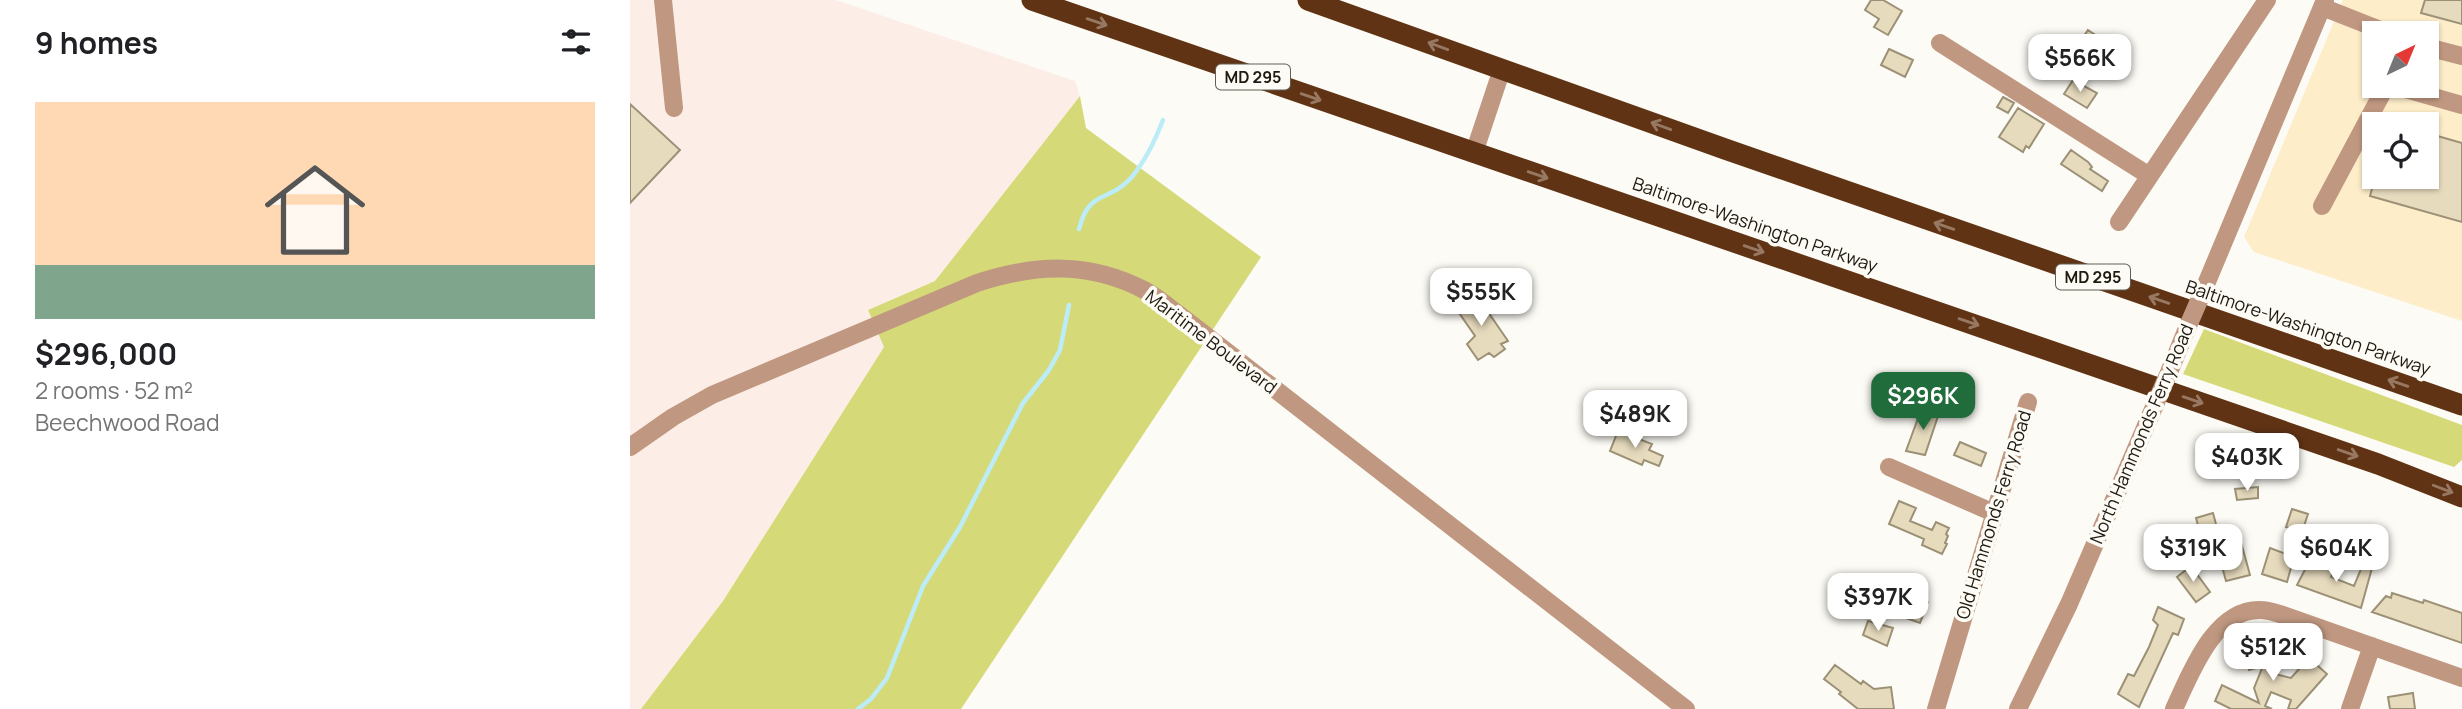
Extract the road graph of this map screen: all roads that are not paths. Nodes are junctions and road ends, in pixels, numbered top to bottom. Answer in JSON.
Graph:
{"nodes":[{"id":1,"x":663,"y":0,"type":"edge"},
{"id":2,"x":1032,"y":0,"type":"edge"},
{"id":3,"x":1308,"y":0,"type":"edge"},
{"id":4,"x":2267,"y":0,"type":"edge"},
{"id":5,"x":2323,"y":4,"type":"edge"},
{"id":6,"x":2362,"y":21,"type":"edge"},
{"id":7,"x":1940,"y":43,"type":"dead end"},
{"id":8,"x":2440,"y":50,"type":"edge"},
{"id":9,"x":2462,"y":56,"type":"edge"},
{"id":10,"x":1502,"y":69,"type":"junction"},
{"id":11,"x":2380,"y":98,"type":"edge"},
{"id":12,"x":2437,"y":98,"type":"edge"},
{"id":13,"x":2462,"y":105,"type":"edge"},
{"id":14,"x":674,"y":108,"type":"dead end"},
{"id":15,"x":1474,"y":153,"type":"junction"},
{"id":16,"x":2148,"y":175,"type":"junction"},
{"id":17,"x":2322,"y":206,"type":"dead end"},
{"id":18,"x":2119,"y":222,"type":"dead end"},
{"id":19,"x":2028,"y":402,"type":"dead end"},
{"id":20,"x":2462,"y":405,"type":"edge"},
{"id":21,"x":630,"y":447,"type":"edge"},
{"id":22,"x":1889,"y":467,"type":"dead end"},
{"id":23,"x":2462,"y":496,"type":"edge"},
{"id":24,"x":1994,"y":513,"type":"junction"},
{"id":25,"x":2372,"y":646,"type":"junction"},
{"id":26,"x":2462,"y":678,"type":"edge"},
{"id":27,"x":1686,"y":709,"type":"edge"},
{"id":28,"x":1936,"y":709,"type":"edge"},
{"id":29,"x":2018,"y":709,"type":"edge"},
{"id":30,"x":2174,"y":709,"type":"edge"},
{"id":31,"x":2350,"y":709,"type":"edge"}],
"edges":[{"from":1,"to":14,"type":"street"},
{"from":2,"to":15,"type":"highway","name":"Baltimore-Washington Parkway","number":"MD 295","one_way":true},
{"from":10,"to":3,"type":"highway","name":"Baltimore-Washington Parkway","number":"MD 295","one_way":true},
{"from":4,"to":16,"type":"street"},
{"from":5,"to":6,"type":"street"},
{"from":5,"to":29,"type":"street","name":"North Hammonds Ferry Road","bridge":true},
{"from":7,"to":16,"type":"street"},
{"from":8,"to":9,"type":"street"},
{"from":10,"to":15,"type":"street"},
{"from":20,"to":10,"type":"highway","name":"Baltimore-Washington Parkway","number":"MD 295","one_way":true},
{"from":11,"to":17,"type":"street"},
{"from":12,"to":13,"type":"street"},
{"from":15,"to":23,"type":"highway","name":"Baltimore-Washington Parkway","number":"MD 295","one_way":true},
{"from":16,"to":18,"type":"street"},
{"from":19,"to":24,"type":"street","name":"Old Hammonds Ferry Road"},
{"from":21,"to":27,"type":"street","name":"Maritime Boulevard"},
{"from":22,"to":24,"type":"street"},
{"from":24,"to":28,"type":"street","name":"Old Hammonds Ferry Road"},
{"from":25,"to":26,"type":"street"},
{"from":25,"to":30,"type":"street"},
{"from":25,"to":31,"type":"street"}]}
